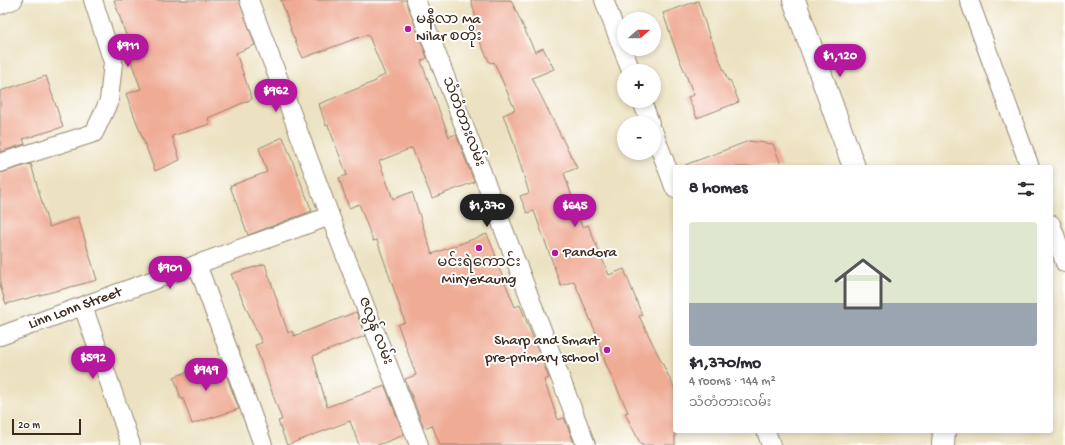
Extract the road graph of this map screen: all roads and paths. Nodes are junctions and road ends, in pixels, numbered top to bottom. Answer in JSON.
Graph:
{"nodes":[{"id":1,"x":13,"y":0,"type":"edge"},
{"id":2,"x":93,"y":0,"type":"edge"},
{"id":3,"x":249,"y":0,"type":"edge"},
{"id":4,"x":416,"y":0,"type":"edge"},
{"id":5,"x":604,"y":0,"type":"edge"},
{"id":6,"x":794,"y":0,"type":"edge"},
{"id":7,"x":969,"y":0,"type":"edge"},
{"id":8,"x":0,"y":5,"type":"edge"},
{"id":9,"x":628,"y":64,"type":"edge"},
{"id":10,"x":661,"y":152,"type":"edge"},
{"id":11,"x":0,"y":163,"type":"edge"},
{"id":12,"x":853,"y":165,"type":"edge"},
{"id":13,"x":1029,"y":165,"type":"edge"},
{"id":14,"x":673,"y":184,"type":"edge"},
{"id":15,"x":330,"y":216,"type":"junction"},
{"id":16,"x":1053,"y":230,"type":"edge"},
{"id":17,"x":1065,"y":263,"type":"edge"},
{"id":18,"x":198,"y":264,"type":"junction"},
{"id":19,"x":83,"y":306,"type":"junction"},
{"id":20,"x":0,"y":336,"type":"edge"},
{"id":21,"x":767,"y":433,"type":"edge"},
{"id":22,"x":131,"y":445,"type":"edge"},
{"id":23,"x":264,"y":445,"type":"edge"},
{"id":24,"x":419,"y":445,"type":"edge"},
{"id":25,"x":586,"y":445,"type":"edge"},
{"id":26,"x":771,"y":445,"type":"edge"}],
"edges":[{"from":1,"to":8,"type":"street"},
{"from":2,"to":11,"type":"street"},
{"from":3,"to":15,"type":"street","name":"ဇလွန် လမ်း"},
{"from":4,"to":25,"type":"street","name":"သံတံတားလမ်း"},
{"from":5,"to":9,"type":"street"},
{"from":6,"to":12,"type":"main road"},
{"from":7,"to":13,"type":"street"},
{"from":10,"to":14,"type":"street"},
{"from":15,"to":18,"type":"street","name":"Linn Lonn Street"},
{"from":15,"to":24,"type":"street","name":"ဇလွန် လမ်း"},
{"from":16,"to":17,"type":"street"},
{"from":18,"to":19,"type":"street","name":"Linn Lonn Street"},
{"from":18,"to":23,"type":"street"},
{"from":19,"to":20,"type":"street","name":"Linn Lonn Street"},
{"from":19,"to":22,"type":"street"},
{"from":21,"to":26,"type":"street"}]}
